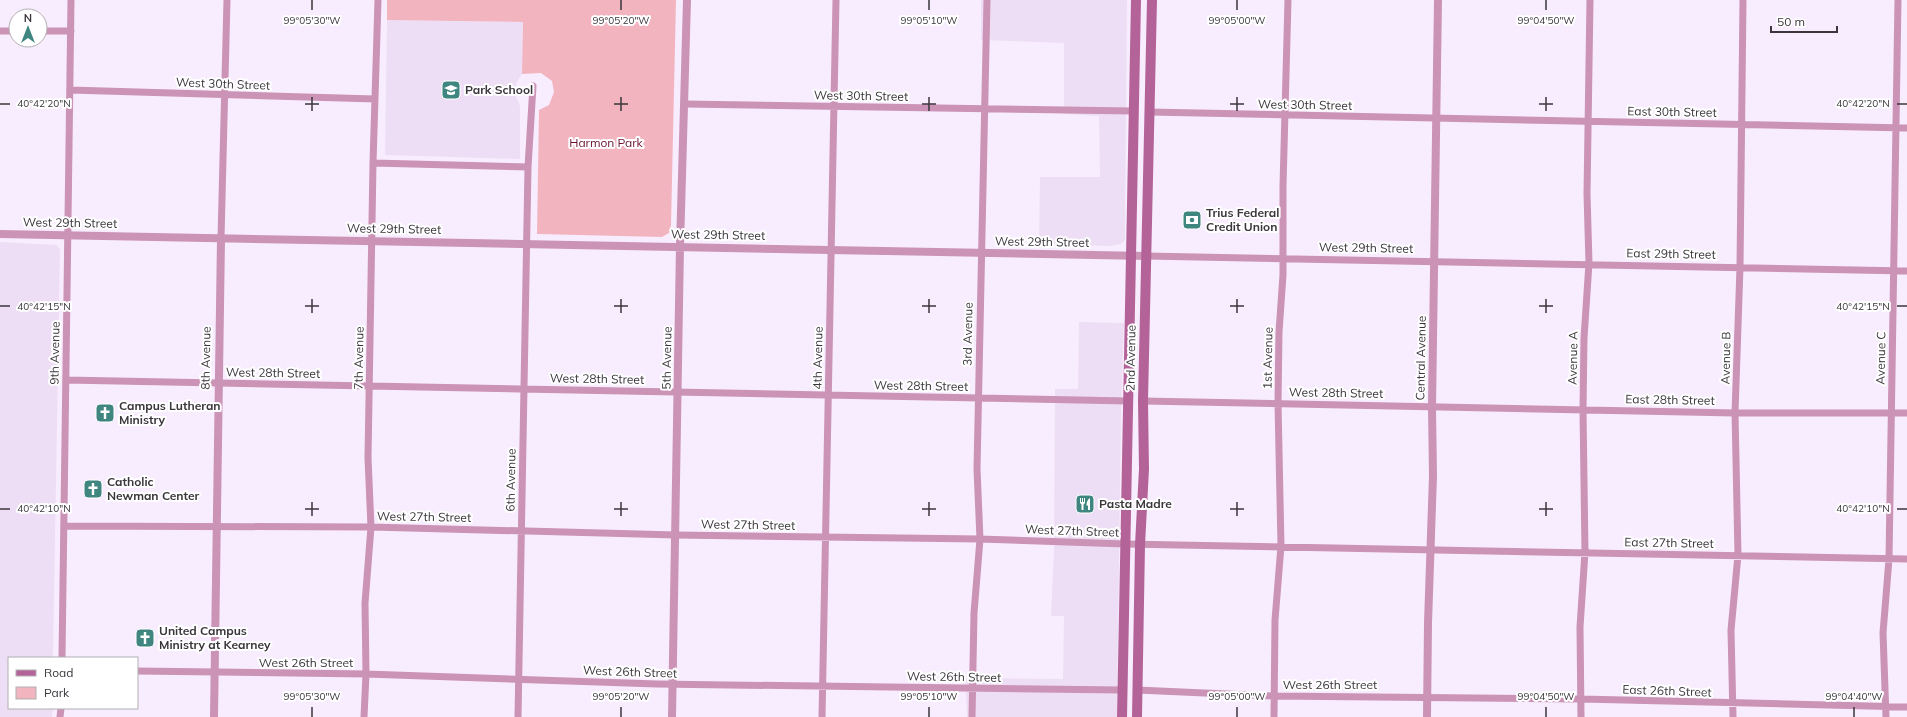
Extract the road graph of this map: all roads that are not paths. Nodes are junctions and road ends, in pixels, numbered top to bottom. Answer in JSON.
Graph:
{"nodes":[{"id":1,"x":71,"y":0,"type":"edge"},
{"id":2,"x":227,"y":0,"type":"edge"},
{"id":3,"x":378,"y":0,"type":"edge"},
{"id":4,"x":687,"y":0,"type":"edge"},
{"id":5,"x":836,"y":0,"type":"edge"},
{"id":6,"x":987,"y":0,"type":"edge"},
{"id":7,"x":1136,"y":0,"type":"edge"},
{"id":8,"x":1152,"y":0,"type":"edge"},
{"id":9,"x":1288,"y":0,"type":"edge"},
{"id":10,"x":1438,"y":0,"type":"edge"},
{"id":11,"x":1590,"y":0,"type":"edge"},
{"id":12,"x":1744,"y":0,"type":"edge"},
{"id":13,"x":1898,"y":0,"type":"edge"},
{"id":14,"x":48,"y":31,"type":"edge"},
{"id":15,"x":71,"y":31,"type":"junction"},
{"id":16,"x":533,"y":86,"type":"dead end"},
{"id":17,"x":70,"y":90,"type":"junction"},
{"id":18,"x":225,"y":95,"type":"junction"},
{"id":19,"x":375,"y":99,"type":"junction"},
{"id":20,"x":685,"y":104,"type":"junction"},
{"id":21,"x":834,"y":106,"type":"junction"},
{"id":22,"x":984,"y":109,"type":"junction"},
{"id":23,"x":1134,"y":111,"type":"junction"},
{"id":24,"x":1149,"y":112,"type":"junction"},
{"id":25,"x":1285,"y":116,"type":"junction"},
{"id":26,"x":1437,"y":118,"type":"junction"},
{"id":27,"x":1588,"y":121,"type":"junction"},
{"id":28,"x":1741,"y":124,"type":"junction"},
{"id":29,"x":1896,"y":128,"type":"junction"},
{"id":30,"x":1907,"y":128,"type":"edge"},
{"id":31,"x":373,"y":163,"type":"junction"},
{"id":32,"x":528,"y":167,"type":"junction"},
{"id":33,"x":0,"y":234,"type":"edge"},
{"id":34,"x":68,"y":235,"type":"junction"},
{"id":35,"x":221,"y":238,"type":"junction"},
{"id":36,"x":373,"y":241,"type":"junction"},
{"id":37,"x":527,"y":244,"type":"junction"},
{"id":38,"x":680,"y":246,"type":"junction"},
{"id":39,"x":831,"y":250,"type":"junction"},
{"id":40,"x":981,"y":252,"type":"junction"},
{"id":41,"x":1131,"y":255,"type":"junction"},
{"id":42,"x":1146,"y":256,"type":"junction"},
{"id":43,"x":1284,"y":258,"type":"junction"},
{"id":44,"x":1435,"y":261,"type":"junction"},
{"id":45,"x":1589,"y":263,"type":"junction"},
{"id":46,"x":1740,"y":267,"type":"junction"},
{"id":47,"x":1894,"y":270,"type":"junction"},
{"id":48,"x":1907,"y":271,"type":"edge"},
{"id":49,"x":66,"y":380,"type":"junction"},
{"id":50,"x":217,"y":383,"type":"junction"},
{"id":51,"x":370,"y":386,"type":"junction"},
{"id":52,"x":524,"y":389,"type":"junction"},
{"id":53,"x":679,"y":392,"type":"junction"},
{"id":54,"x":828,"y":395,"type":"junction"},
{"id":55,"x":978,"y":398,"type":"junction"},
{"id":56,"x":1128,"y":401,"type":"junction"},
{"id":57,"x":1143,"y":401,"type":"junction"},
{"id":58,"x":1278,"y":403,"type":"junction"},
{"id":59,"x":1432,"y":407,"type":"junction"},
{"id":60,"x":1584,"y":410,"type":"junction"},
{"id":61,"x":1735,"y":413,"type":"junction"},
{"id":62,"x":1891,"y":413,"type":"junction"},
{"id":63,"x":1907,"y":413,"type":"edge"},
{"id":64,"x":64,"y":526,"type":"junction"},
{"id":65,"x":217,"y":526,"type":"junction"},
{"id":66,"x":370,"y":527,"type":"junction"},
{"id":67,"x":521,"y":530,"type":"junction"},
{"id":68,"x":676,"y":535,"type":"junction"},
{"id":69,"x":826,"y":537,"type":"junction"},
{"id":70,"x":980,"y":539,"type":"junction"},
{"id":71,"x":1125,"y":544,"type":"junction"},
{"id":72,"x":1140,"y":544,"type":"junction"},
{"id":73,"x":1281,"y":546,"type":"junction"},
{"id":74,"x":1432,"y":550,"type":"junction"},
{"id":75,"x":1586,"y":552,"type":"junction"},
{"id":76,"x":1738,"y":555,"type":"junction"},
{"id":77,"x":1889,"y":559,"type":"junction"},
{"id":78,"x":1907,"y":559,"type":"edge"},
{"id":79,"x":62,"y":657,"type":"edge"},
{"id":80,"x":138,"y":671,"type":"edge"},
{"id":81,"x":214,"y":673,"type":"junction"},
{"id":82,"x":366,"y":674,"type":"junction"},
{"id":83,"x":518,"y":679,"type":"junction"},
{"id":84,"x":673,"y":684,"type":"junction"},
{"id":85,"x":822,"y":686,"type":"junction"},
{"id":86,"x":972,"y":688,"type":"junction"},
{"id":87,"x":1122,"y":690,"type":"junction"},
{"id":88,"x":1138,"y":690,"type":"junction"},
{"id":89,"x":1274,"y":696,"type":"junction"},
{"id":90,"x":1427,"y":697,"type":"junction"},
{"id":91,"x":1582,"y":699,"type":"junction"},
{"id":92,"x":1733,"y":704,"type":"junction"},
{"id":93,"x":1886,"y":706,"type":"junction"},
{"id":94,"x":1907,"y":706,"type":"edge"},
{"id":95,"x":214,"y":717,"type":"edge"},
{"id":96,"x":364,"y":717,"type":"edge"},
{"id":97,"x":518,"y":717,"type":"edge"},
{"id":98,"x":672,"y":717,"type":"edge"},
{"id":99,"x":822,"y":717,"type":"edge"},
{"id":100,"x":972,"y":717,"type":"edge"},
{"id":101,"x":1122,"y":717,"type":"edge"},
{"id":102,"x":1137,"y":717,"type":"edge"},
{"id":103,"x":1274,"y":717,"type":"edge"},
{"id":104,"x":1427,"y":717,"type":"edge"},
{"id":105,"x":1581,"y":717,"type":"edge"},
{"id":106,"x":1733,"y":717,"type":"edge"},
{"id":107,"x":1886,"y":717,"type":"edge"}],
"edges":[{"from":1,"to":15,"type":"street","name":"9th Avenue"},
{"from":2,"to":18,"type":"street","name":"8th Avenue"},
{"from":3,"to":19,"type":"street","name":"7th Avenue"},
{"from":4,"to":20,"type":"street","name":"5th Avenue"},
{"from":5,"to":21,"type":"street","name":"4th Avenue"},
{"from":6,"to":22,"type":"street","name":"3rd Avenue"},
{"from":7,"to":23,"type":"main road","name":"2nd Avenue"},
{"from":8,"to":24,"type":"main road","name":"2nd Avenue"},
{"from":9,"to":25,"type":"street","name":"1st Avenue"},
{"from":10,"to":26,"type":"street","name":"Central Avenue"},
{"from":11,"to":27,"type":"street","name":"Avenue A"},
{"from":12,"to":28,"type":"street","name":"Avenue B"},
{"from":13,"to":29,"type":"street","name":"Avenue C"},
{"from":14,"to":15,"type":"street"},
{"from":15,"to":17,"type":"street","name":"9th Avenue"},
{"from":16,"to":32,"type":"street","name":"6th Avenue"},
{"from":17,"to":18,"type":"street","name":"West 30th Street"},
{"from":17,"to":34,"type":"street","name":"9th Avenue"},
{"from":18,"to":19,"type":"street","name":"West 30th Street"},
{"from":18,"to":35,"type":"street","name":"8th Avenue"},
{"from":19,"to":31,"type":"street","name":"7th Avenue"},
{"from":20,"to":21,"type":"street","name":"West 30th Street"},
{"from":20,"to":38,"type":"street","name":"5th Avenue"},
{"from":21,"to":22,"type":"street","name":"West 30th Street"},
{"from":21,"to":39,"type":"street","name":"4th Avenue"},
{"from":22,"to":23,"type":"street","name":"West 30th Street"},
{"from":22,"to":40,"type":"street","name":"3rd Avenue"},
{"from":23,"to":41,"type":"main road","name":"2nd Avenue"},
{"from":24,"to":25,"type":"street","name":"West 30th Street"},
{"from":24,"to":42,"type":"main road","name":"2nd Avenue"},
{"from":25,"to":26,"type":"street","name":"West 30th Street"},
{"from":25,"to":43,"type":"street","name":"1st Avenue"},
{"from":26,"to":27,"type":"street","name":"East 30th Street"},
{"from":26,"to":44,"type":"street","name":"Central Avenue"},
{"from":27,"to":28,"type":"street","name":"East 30th Street"},
{"from":27,"to":45,"type":"street","name":"Avenue A"},
{"from":28,"to":29,"type":"street","name":"East 30th Street"},
{"from":28,"to":46,"type":"street","name":"Avenue B"},
{"from":29,"to":30,"type":"street","name":"East 30th Street"},
{"from":29,"to":47,"type":"street","name":"Avenue C"},
{"from":31,"to":32,"type":"street"},
{"from":31,"to":36,"type":"street","name":"7th Avenue"},
{"from":32,"to":37,"type":"street","name":"6th Avenue"},
{"from":33,"to":34,"type":"street","name":"West 29th Street"},
{"from":34,"to":35,"type":"street","name":"West 29th Street"},
{"from":34,"to":49,"type":"street","name":"9th Avenue"},
{"from":35,"to":36,"type":"street","name":"West 29th Street"},
{"from":35,"to":50,"type":"street","name":"8th Avenue"},
{"from":36,"to":37,"type":"street","name":"West 29th Street"},
{"from":36,"to":51,"type":"street","name":"7th Avenue"},
{"from":37,"to":38,"type":"street","name":"West 29th Street"},
{"from":37,"to":52,"type":"street","name":"6th Avenue"},
{"from":38,"to":39,"type":"street","name":"West 29th Street"},
{"from":38,"to":53,"type":"street","name":"5th Avenue"},
{"from":39,"to":40,"type":"street","name":"West 29th Street"},
{"from":39,"to":54,"type":"street","name":"4th Avenue"},
{"from":40,"to":41,"type":"street","name":"West 29th Street"},
{"from":40,"to":55,"type":"street","name":"3rd Avenue"},
{"from":41,"to":42,"type":"street","name":"West 29th Street"},
{"from":41,"to":56,"type":"main road","name":"2nd Avenue"},
{"from":42,"to":43,"type":"street","name":"West 29th Street"},
{"from":42,"to":57,"type":"main road","name":"2nd Avenue"},
{"from":43,"to":44,"type":"street","name":"West 29th Street"},
{"from":43,"to":58,"type":"street","name":"1st Avenue"},
{"from":44,"to":45,"type":"street","name":"East 29th Street"},
{"from":44,"to":59,"type":"street","name":"Central Avenue"},
{"from":45,"to":46,"type":"street","name":"East 29th Street"},
{"from":45,"to":60,"type":"street","name":"Avenue A"},
{"from":46,"to":47,"type":"street","name":"East 29th Street"},
{"from":46,"to":61,"type":"street","name":"Avenue B"},
{"from":47,"to":48,"type":"street","name":"East 29th Street"},
{"from":47,"to":62,"type":"street","name":"Avenue C"},
{"from":49,"to":50,"type":"street","name":"West 28th Street"},
{"from":49,"to":64,"type":"street","name":"9th Avenue"},
{"from":50,"to":51,"type":"street","name":"West 28th Street"},
{"from":50,"to":65,"type":"street","name":"8th Avenue"},
{"from":51,"to":52,"type":"street","name":"West 28th Street"},
{"from":51,"to":66,"type":"street","name":"7th Avenue"},
{"from":52,"to":53,"type":"street","name":"West 28th Street"},
{"from":52,"to":67,"type":"street","name":"6th Avenue"},
{"from":53,"to":54,"type":"street","name":"West 28th Street"},
{"from":53,"to":68,"type":"street","name":"5th Avenue"},
{"from":54,"to":55,"type":"street","name":"West 28th Street"},
{"from":54,"to":69,"type":"street","name":"4th Avenue"},
{"from":55,"to":56,"type":"street","name":"West 28th Street"},
{"from":55,"to":70,"type":"street","name":"3rd Avenue"},
{"from":56,"to":71,"type":"main road","name":"2nd Avenue"},
{"from":57,"to":58,"type":"street","name":"West 28th Street"},
{"from":57,"to":72,"type":"main road","name":"2nd Avenue"},
{"from":58,"to":59,"type":"street","name":"West 28th Street"},
{"from":58,"to":73,"type":"street","name":"1st Avenue"},
{"from":59,"to":60,"type":"street","name":"East 28th Street"},
{"from":59,"to":74,"type":"street","name":"Central Avenue"},
{"from":60,"to":61,"type":"street","name":"East 28th Street"},
{"from":60,"to":75,"type":"street","name":"Avenue A"},
{"from":61,"to":62,"type":"street","name":"East 28th Street"},
{"from":61,"to":76,"type":"street","name":"Avenue B"},
{"from":62,"to":63,"type":"street","name":"East 28th Street"},
{"from":62,"to":77,"type":"street","name":"Avenue C"},
{"from":64,"to":65,"type":"street","name":"West 27th Street"},
{"from":64,"to":79,"type":"street","name":"9th Avenue"},
{"from":65,"to":66,"type":"street","name":"West 27th Street"},
{"from":65,"to":81,"type":"street","name":"8th Avenue"},
{"from":66,"to":67,"type":"street","name":"West 27th Street"},
{"from":66,"to":82,"type":"street","name":"7th Avenue"},
{"from":67,"to":68,"type":"street","name":"West 27th Street"},
{"from":67,"to":83,"type":"street","name":"6th Avenue"},
{"from":68,"to":69,"type":"street","name":"West 27th Street"},
{"from":68,"to":84,"type":"street","name":"5th Avenue"},
{"from":69,"to":70,"type":"street","name":"West 27th Street"},
{"from":69,"to":85,"type":"street","name":"4th Avenue"},
{"from":70,"to":71,"type":"street","name":"West 27th Street"},
{"from":70,"to":86,"type":"street","name":"3rd Avenue"},
{"from":71,"to":72,"type":"street","name":"West 27th Street"},
{"from":71,"to":87,"type":"main road","name":"2nd Avenue"},
{"from":72,"to":73,"type":"street","name":"West 27th Street"},
{"from":72,"to":88,"type":"main road","name":"2nd Avenue"},
{"from":73,"to":74,"type":"street","name":"West 27th Street"},
{"from":73,"to":89,"type":"street","name":"1st Avenue"},
{"from":74,"to":75,"type":"street","name":"East 27th Street"},
{"from":74,"to":90,"type":"street","name":"Central Avenue"},
{"from":75,"to":76,"type":"street","name":"East 27th Street"},
{"from":75,"to":91,"type":"street","name":"Avenue A"},
{"from":76,"to":77,"type":"street","name":"East 27th Street"},
{"from":76,"to":92,"type":"street","name":"Avenue B"},
{"from":77,"to":78,"type":"street","name":"East 27th Street"},
{"from":77,"to":93,"type":"street","name":"Avenue C"},
{"from":80,"to":81,"type":"street","name":"West 26th Street"},
{"from":81,"to":82,"type":"street","name":"West 26th Street"},
{"from":81,"to":95,"type":"street","name":"8th Avenue"},
{"from":82,"to":83,"type":"street","name":"West 26th Street"},
{"from":82,"to":96,"type":"street","name":"7th Avenue"},
{"from":83,"to":84,"type":"street","name":"West 26th Street"},
{"from":83,"to":97,"type":"street","name":"6th Avenue"},
{"from":84,"to":85,"type":"street","name":"West 26th Street"},
{"from":84,"to":98,"type":"street","name":"5th Avenue"},
{"from":85,"to":86,"type":"street","name":"West 26th Street"},
{"from":85,"to":99,"type":"street","name":"4th Avenue"},
{"from":86,"to":87,"type":"street","name":"West 26th Street"},
{"from":86,"to":100,"type":"street","name":"3rd Avenue"},
{"from":87,"to":101,"type":"main road","name":"2nd Avenue"},
{"from":88,"to":89,"type":"street","name":"West 26th Street"},
{"from":88,"to":102,"type":"main road","name":"2nd Avenue"},
{"from":89,"to":90,"type":"street","name":"West 26th Street"},
{"from":89,"to":103,"type":"street","name":"1st Avenue"},
{"from":90,"to":91,"type":"street","name":"East 26th Street"},
{"from":90,"to":104,"type":"street","name":"Central Avenue"},
{"from":91,"to":92,"type":"street","name":"East 26th Street"},
{"from":91,"to":105,"type":"street","name":"Avenue A"},
{"from":92,"to":93,"type":"street","name":"East 26th Street"},
{"from":92,"to":106,"type":"street","name":"Avenue B"},
{"from":93,"to":94,"type":"street","name":"East 26th Street"},
{"from":93,"to":107,"type":"street","name":"Avenue C"}]}
